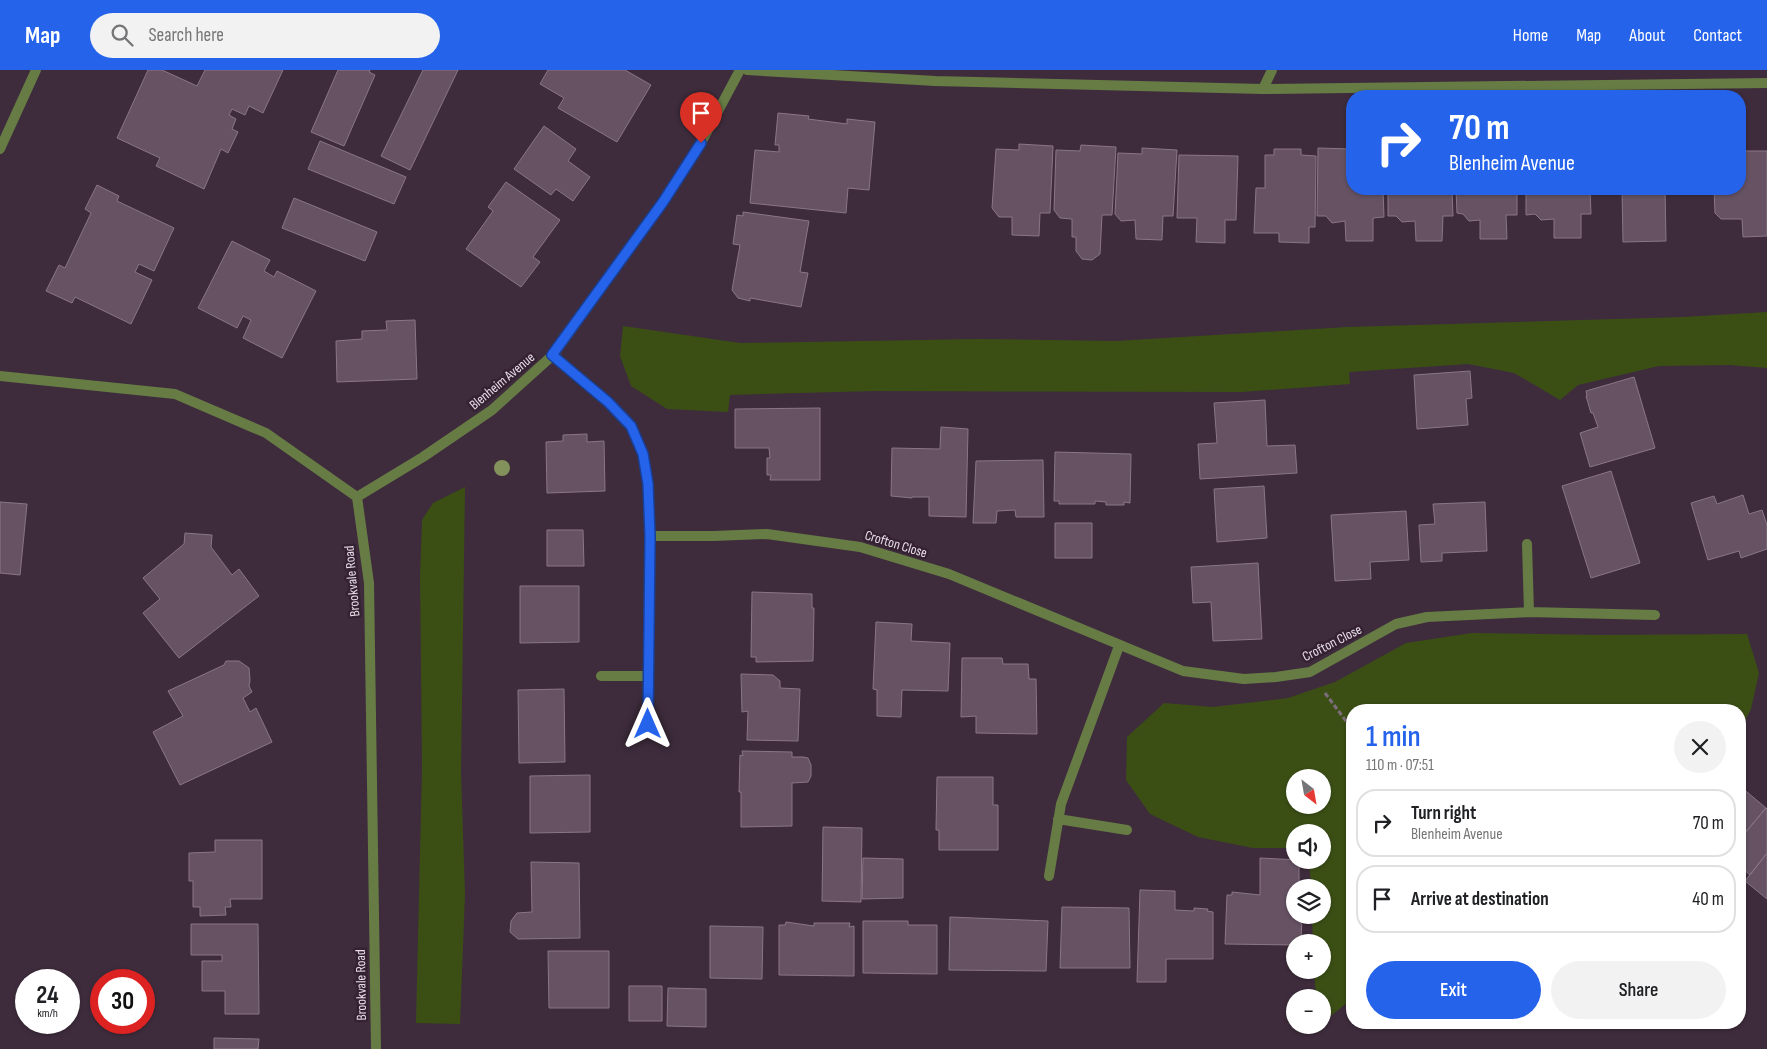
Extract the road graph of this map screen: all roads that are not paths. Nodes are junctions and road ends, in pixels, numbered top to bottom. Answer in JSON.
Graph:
{"nodes":[{"id":1,"x":36,"y":70,"type":"edge"},
{"id":2,"x":740,"y":70,"type":"edge"},
{"id":3,"x":747,"y":70,"type":"edge"},
{"id":4,"x":1272,"y":70,"type":"edge"},
{"id":5,"x":1767,"y":83,"type":"edge"},
{"id":6,"x":1263,"y":89,"type":"junction"},
{"id":7,"x":0,"y":149,"type":"edge"},
{"id":8,"x":552,"y":355,"type":"junction"},
{"id":9,"x":0,"y":376,"type":"edge"},
{"id":10,"x":357,"y":496,"type":"junction"},
{"id":11,"x":650,"y":536,"type":"junction"},
{"id":12,"x":1527,"y":544,"type":"dead end"},
{"id":13,"x":1529,"y":612,"type":"junction"},
{"id":14,"x":1655,"y":615,"type":"dead end"},
{"id":15,"x":1120,"y":646,"type":"junction"},
{"id":16,"x":601,"y":676,"type":"dead end"},
{"id":17,"x":648,"y":676,"type":"junction"},
{"id":18,"x":648,"y":724,"type":"dead end"},
{"id":19,"x":1058,"y":819,"type":"junction"},
{"id":20,"x":1127,"y":830,"type":"dead end"},
{"id":21,"x":1049,"y":876,"type":"dead end"},
{"id":22,"x":376,"y":1049,"type":"edge"}],
"edges":[{"from":1,"to":7,"type":"street"},
{"from":2,"to":8,"type":"street","name":"Blenheim Avenue"},
{"from":3,"to":6,"type":"street"},
{"from":4,"to":6,"type":"street"},
{"from":5,"to":6,"type":"street"},
{"from":8,"to":10,"type":"street","name":"Blenheim Avenue"},
{"from":8,"to":11,"type":"street"},
{"from":9,"to":10,"type":"street"},
{"from":10,"to":22,"type":"street","name":"Brookvale Road"},
{"from":11,"to":15,"type":"street","name":"Crofton Close"},
{"from":11,"to":17,"type":"street"},
{"from":12,"to":13,"type":"street"},
{"from":13,"to":14,"type":"street","name":"Crofton Close"},
{"from":13,"to":15,"type":"street","name":"Crofton Close"},
{"from":15,"to":19,"type":"street"},
{"from":16,"to":17,"type":"street"},
{"from":17,"to":18,"type":"street"},
{"from":19,"to":20,"type":"street"},
{"from":19,"to":21,"type":"street"}]}
